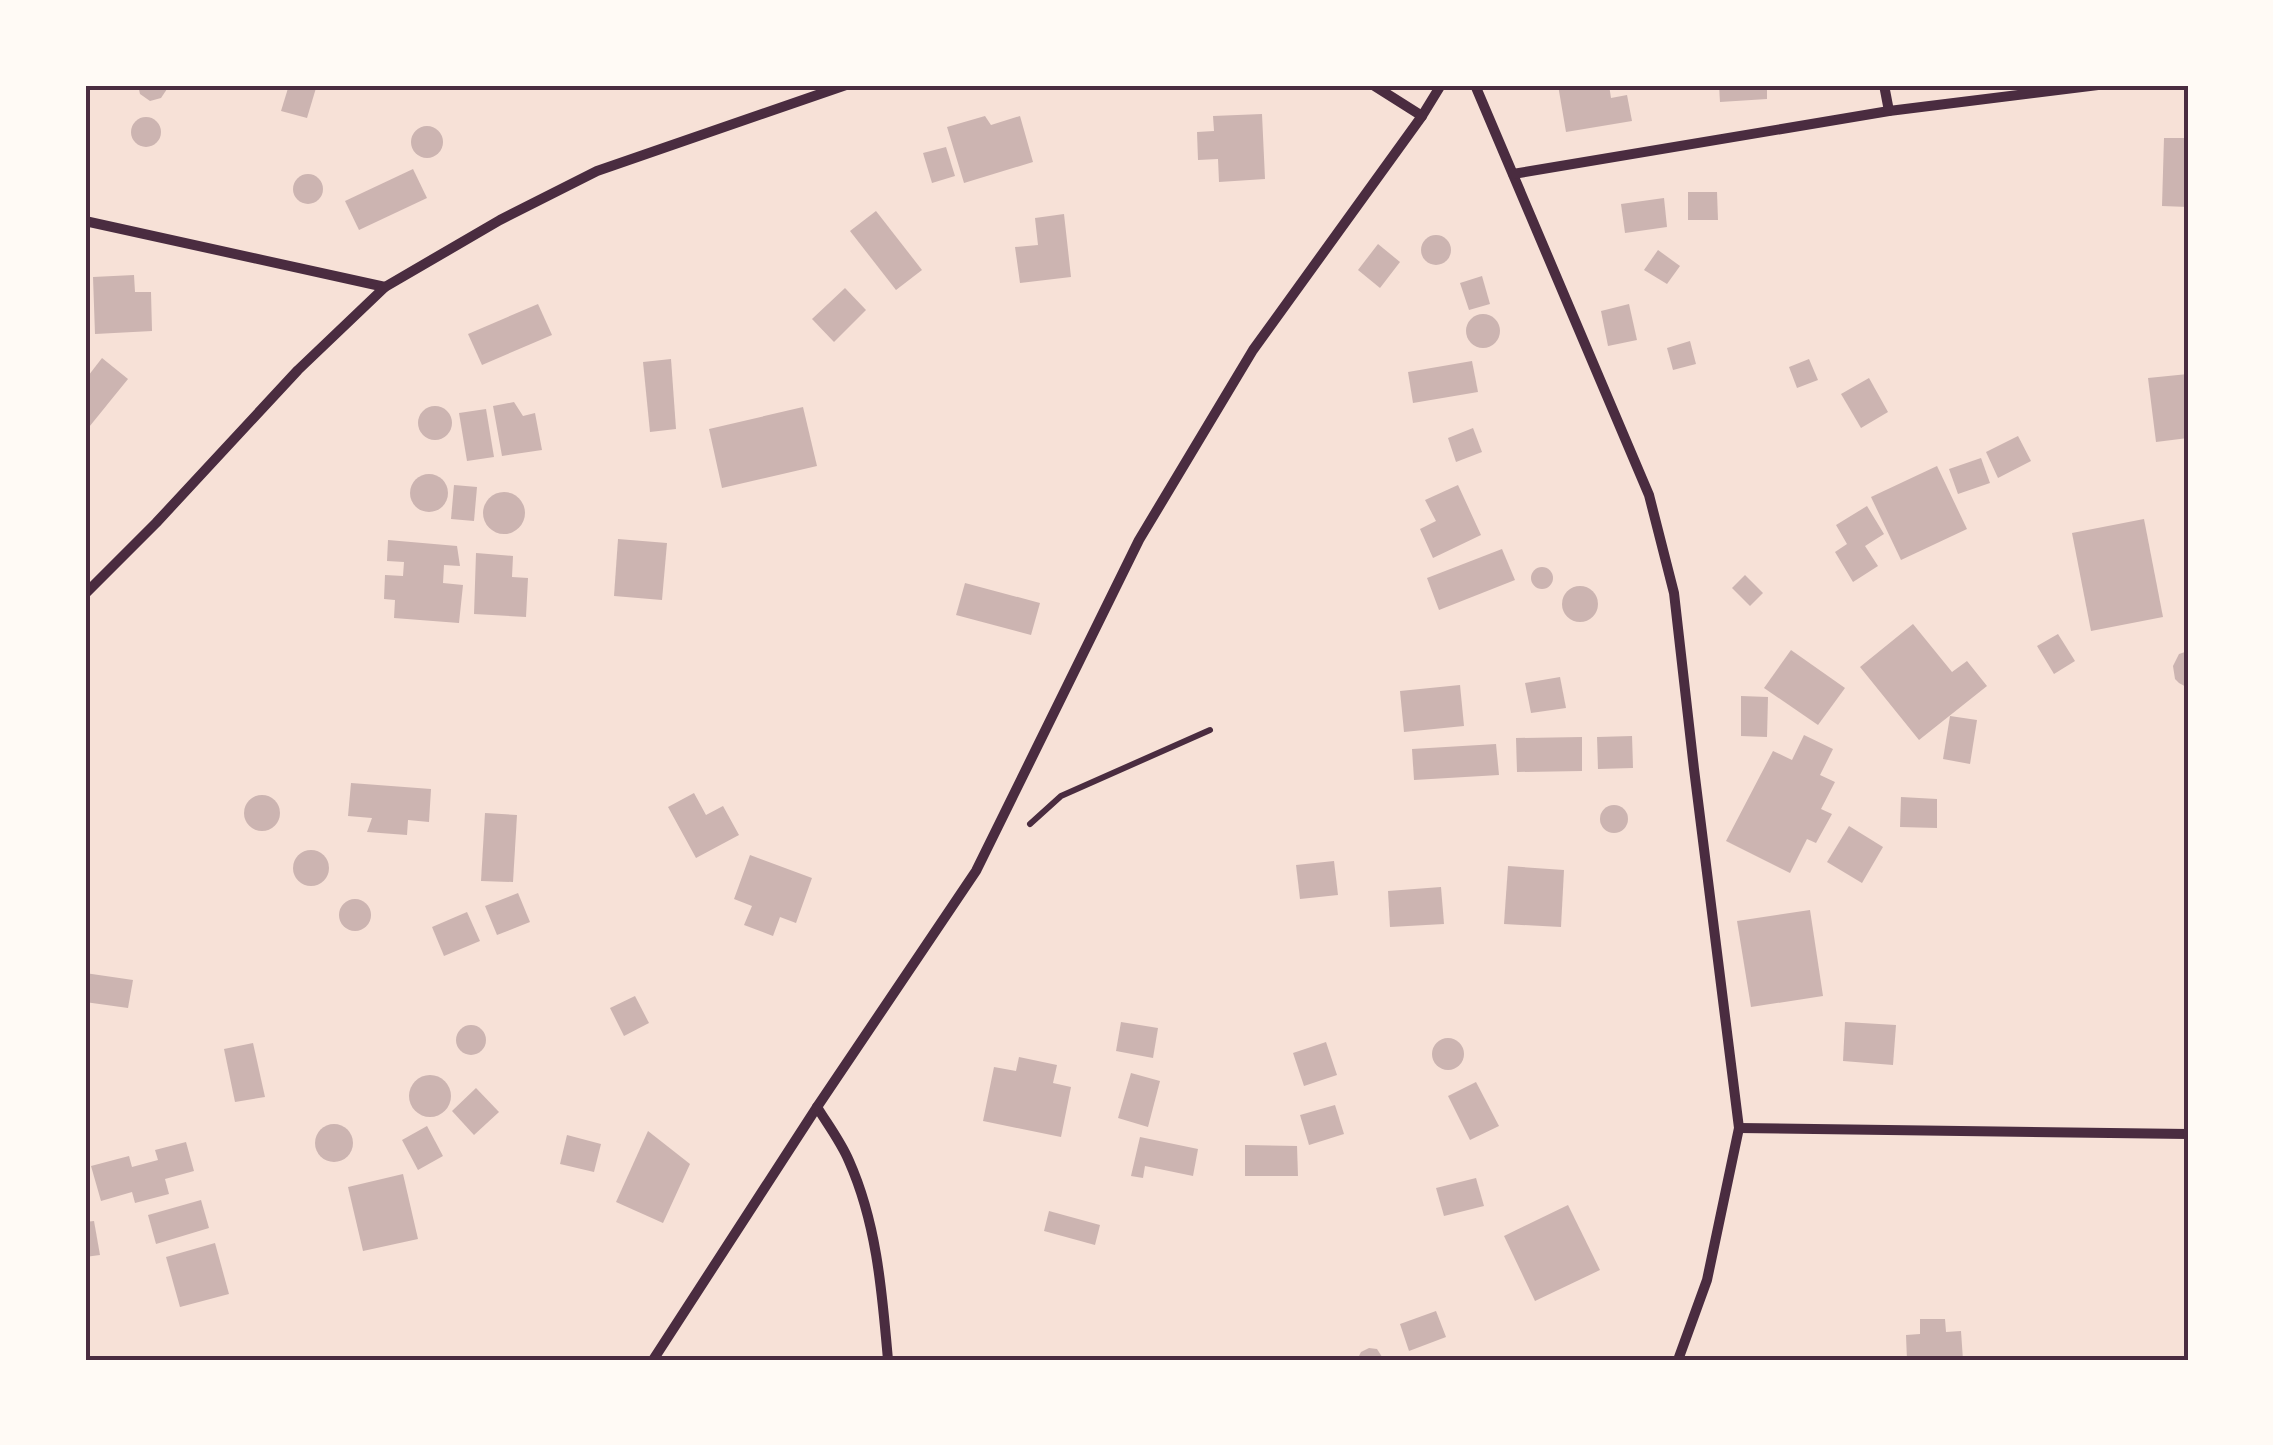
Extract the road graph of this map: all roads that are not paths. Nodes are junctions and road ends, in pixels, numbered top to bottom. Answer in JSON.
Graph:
{"nodes":[{"id":1,"x":846,"y":85,"type":"edge"},
{"id":2,"x":1373,"y":85,"type":"edge"},
{"id":3,"x":1441,"y":85,"type":"edge"},
{"id":4,"x":1475,"y":85,"type":"edge"},
{"id":5,"x":1884,"y":85,"type":"edge"},
{"id":6,"x":2098,"y":85,"type":"edge"},
{"id":7,"x":1889,"y":110,"type":"junction"},
{"id":8,"x":1422,"y":116,"type":"junction"},
{"id":9,"x":1513,"y":174,"type":"junction"},
{"id":10,"x":85,"y":220,"type":"edge"},
{"id":11,"x":384,"y":287,"type":"junction"},
{"id":12,"x":85,"y":594,"type":"edge"},
{"id":13,"x":817,"y":1107,"type":"junction"},
{"id":14,"x":1740,"y":1128,"type":"junction"},
{"id":15,"x":2188,"y":1134,"type":"edge"},
{"id":16,"x":654,"y":1360,"type":"edge"},
{"id":17,"x":888,"y":1360,"type":"edge"},
{"id":18,"x":1678,"y":1360,"type":"edge"}],
"edges":[{"from":1,"to":11,"type":"street"},
{"from":2,"to":8,"type":"street"},
{"from":3,"to":8,"type":"street"},
{"from":4,"to":9,"type":"street"},
{"from":5,"to":7,"type":"street"},
{"from":6,"to":7,"type":"street"},
{"from":7,"to":9,"type":"street"},
{"from":8,"to":13,"type":"street"},
{"from":9,"to":14,"type":"street"},
{"from":10,"to":11,"type":"street"},
{"from":11,"to":12,"type":"street"},
{"from":13,"to":16,"type":"street"},
{"from":13,"to":17,"type":"street"},
{"from":14,"to":15,"type":"street"},
{"from":14,"to":18,"type":"street"}]}
